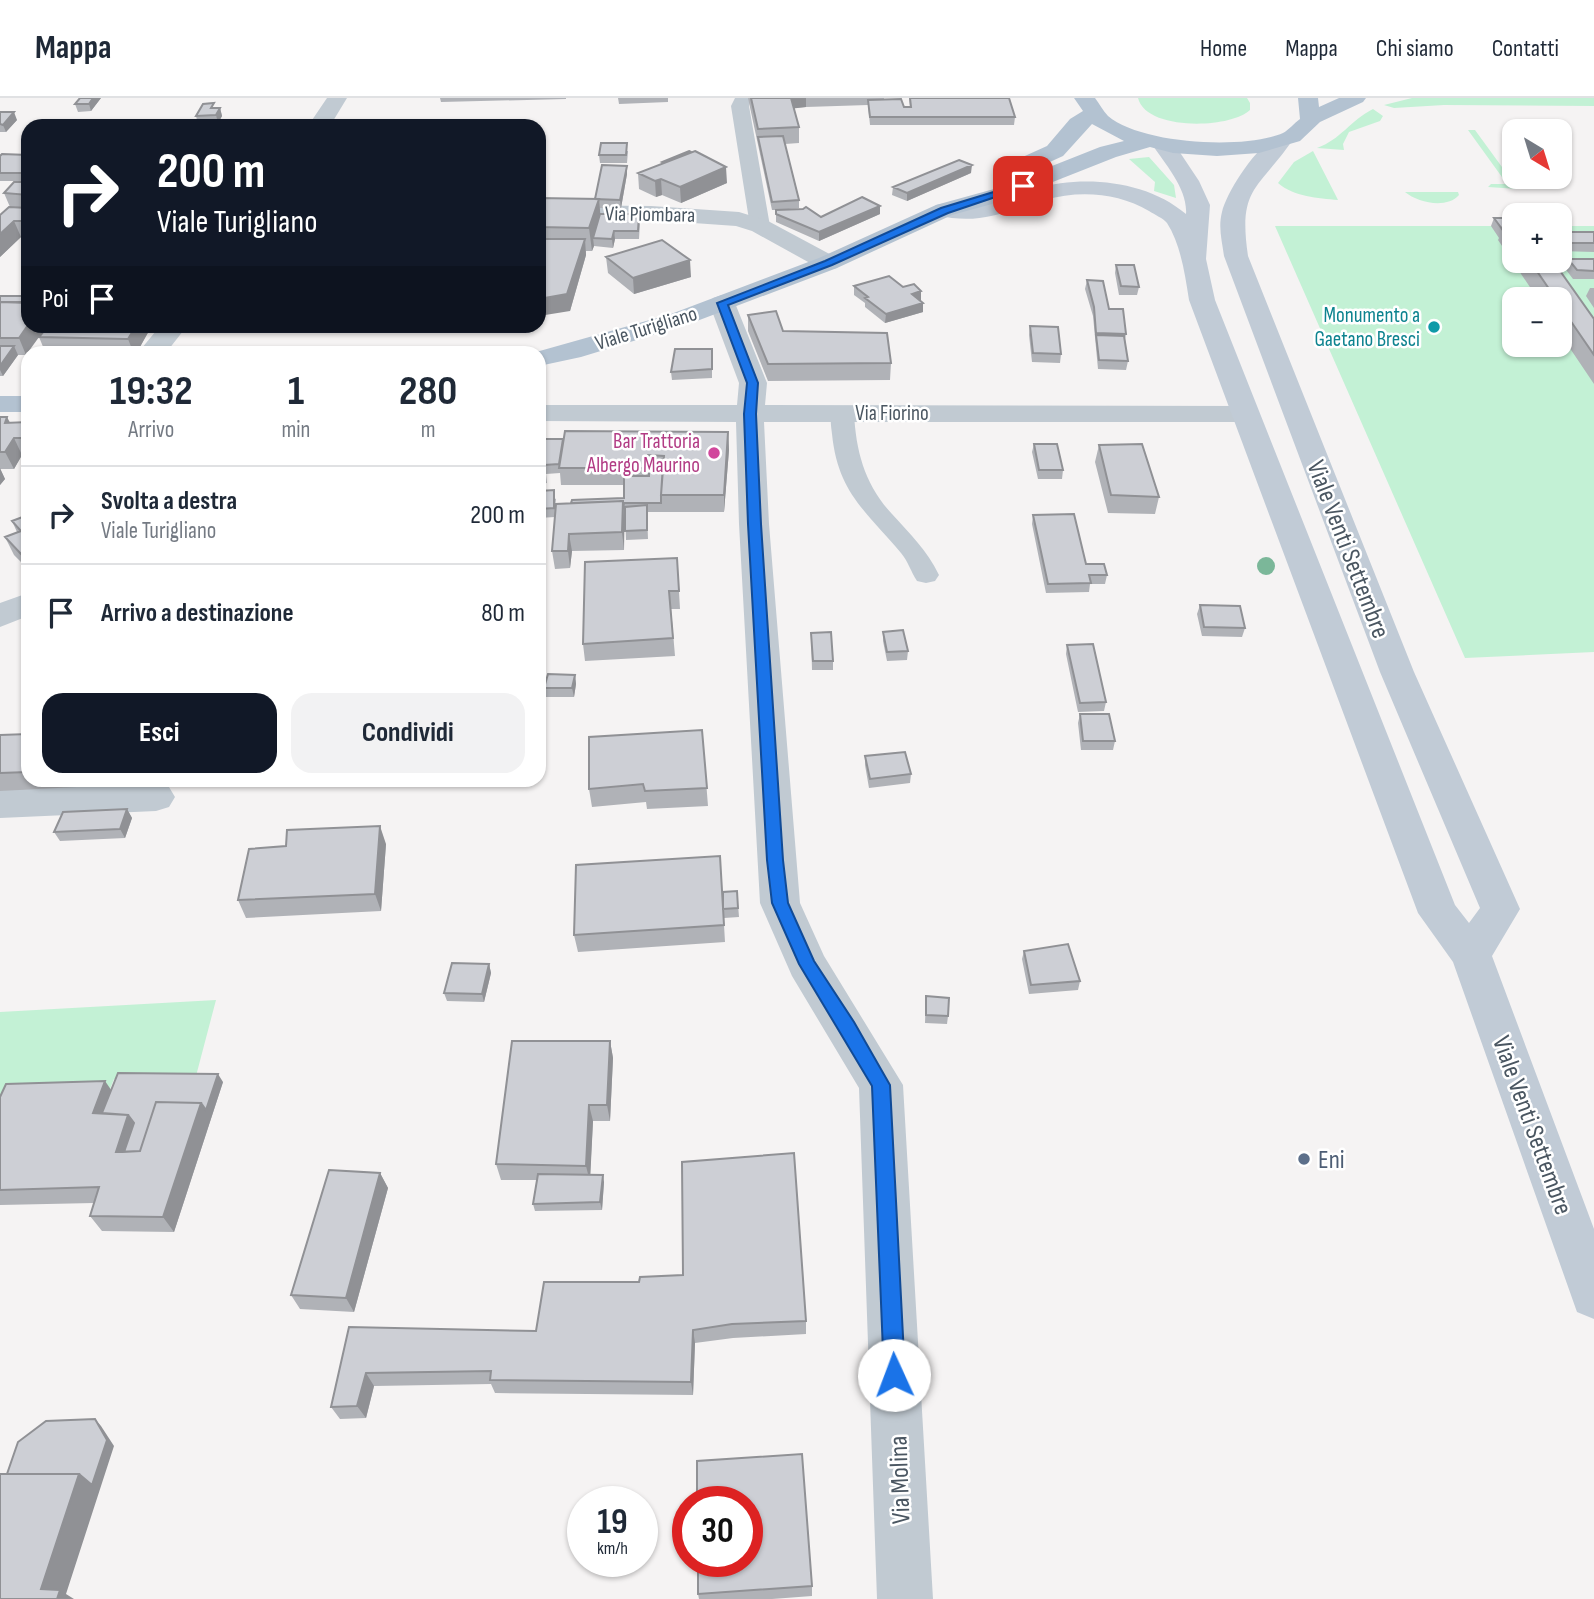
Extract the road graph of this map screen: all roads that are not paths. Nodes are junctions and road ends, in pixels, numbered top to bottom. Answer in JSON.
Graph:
{"nodes":[{"id":1,"x":337,"y":98,"type":"edge"},
{"id":2,"x":743,"y":98,"type":"edge"},
{"id":3,"x":1356,"y":98,"type":"edge"},
{"id":4,"x":1088,"y":106,"type":"edge"},
{"id":5,"x":1311,"y":107,"type":"edge"},
{"id":6,"x":324,"y":119,"type":"edge"},
{"id":7,"x":1281,"y":141,"type":"junction"},
{"id":8,"x":1155,"y":143,"type":"junction"},
{"id":9,"x":944,"y":211,"type":"junction"},
{"id":10,"x":546,"y":212,"type":"edge"},
{"id":11,"x":760,"y":226,"type":"junction"},
{"id":12,"x":1194,"y":259,"type":"junction"},
{"id":13,"x":828,"y":263,"type":"junction"},
{"id":14,"x":722,"y":303,"type":"junction"},
{"id":15,"x":546,"y":356,"type":"edge"},
{"id":16,"x":751,"y":398,"type":"junction"},
{"id":17,"x":0,"y":404,"type":"edge"},
{"id":18,"x":21,"y":404,"type":"edge"},
{"id":19,"x":546,"y":413,"type":"edge"},
{"id":20,"x":842,"y":413,"type":"junction"},
{"id":21,"x":1245,"y":414,"type":"junction"},
{"id":22,"x":926,"y":575,"type":"dead end"},
{"id":23,"x":21,"y":606,"type":"edge"},
{"id":24,"x":0,"y":616,"type":"edge"},
{"id":25,"x":156,"y":797,"type":"dead end"},
{"id":26,"x":0,"y":804,"type":"edge"},
{"id":27,"x":1471,"y":955,"type":"junction"},
{"id":28,"x":1594,"y":1295,"type":"edge"},
{"id":29,"x":905,"y":1599,"type":"edge"}],
"edges":[{"from":1,"to":6,"type":"street"},
{"from":2,"to":11,"type":"lane"},
{"from":3,"to":5,"type":"main road"},
{"from":4,"to":8,"type":"main road"},
{"from":4,"to":9,"type":"main road","name":"Viale Turigliano"},
{"from":5,"to":7,"type":"main road"},
{"from":7,"to":8,"type":"main road"},
{"from":7,"to":27,"type":"main road","name":"Viale Venti Settembre"},
{"from":8,"to":9,"type":"main road","name":"Viale Turigliano"},
{"from":8,"to":12,"type":"main road","name":"Viale Venti Settembre"},
{"from":9,"to":12,"type":"main road"},
{"from":9,"to":13,"type":"main road","name":"Viale Turigliano"},
{"from":10,"to":11,"type":"street","name":"Via Piombara"},
{"from":11,"to":13,"type":"street","name":"Via Piombara"},
{"from":12,"to":21,"type":"main road","name":"Viale Venti Settembre"},
{"from":13,"to":14,"type":"main road","name":"Viale Turigliano"},
{"from":14,"to":15,"type":"main road","name":"Viale Turigliano"},
{"from":14,"to":16,"type":"street","name":"Via Molina"},
{"from":16,"to":19,"type":"street","name":"Via Fiorino"},
{"from":16,"to":20,"type":"street","name":"Via Fiorino"},
{"from":16,"to":29,"type":"street","name":"Via Molina"},
{"from":17,"to":18,"type":"main road"},
{"from":20,"to":21,"type":"street","name":"Via Fiorino"},
{"from":20,"to":22,"type":"lane"},
{"from":21,"to":27,"type":"main road","name":"Viale Venti Settembre"},
{"from":23,"to":24,"type":"street"},
{"from":25,"to":26,"type":"street"},
{"from":27,"to":28,"type":"main road","name":"Viale Venti Settembre"}]}
